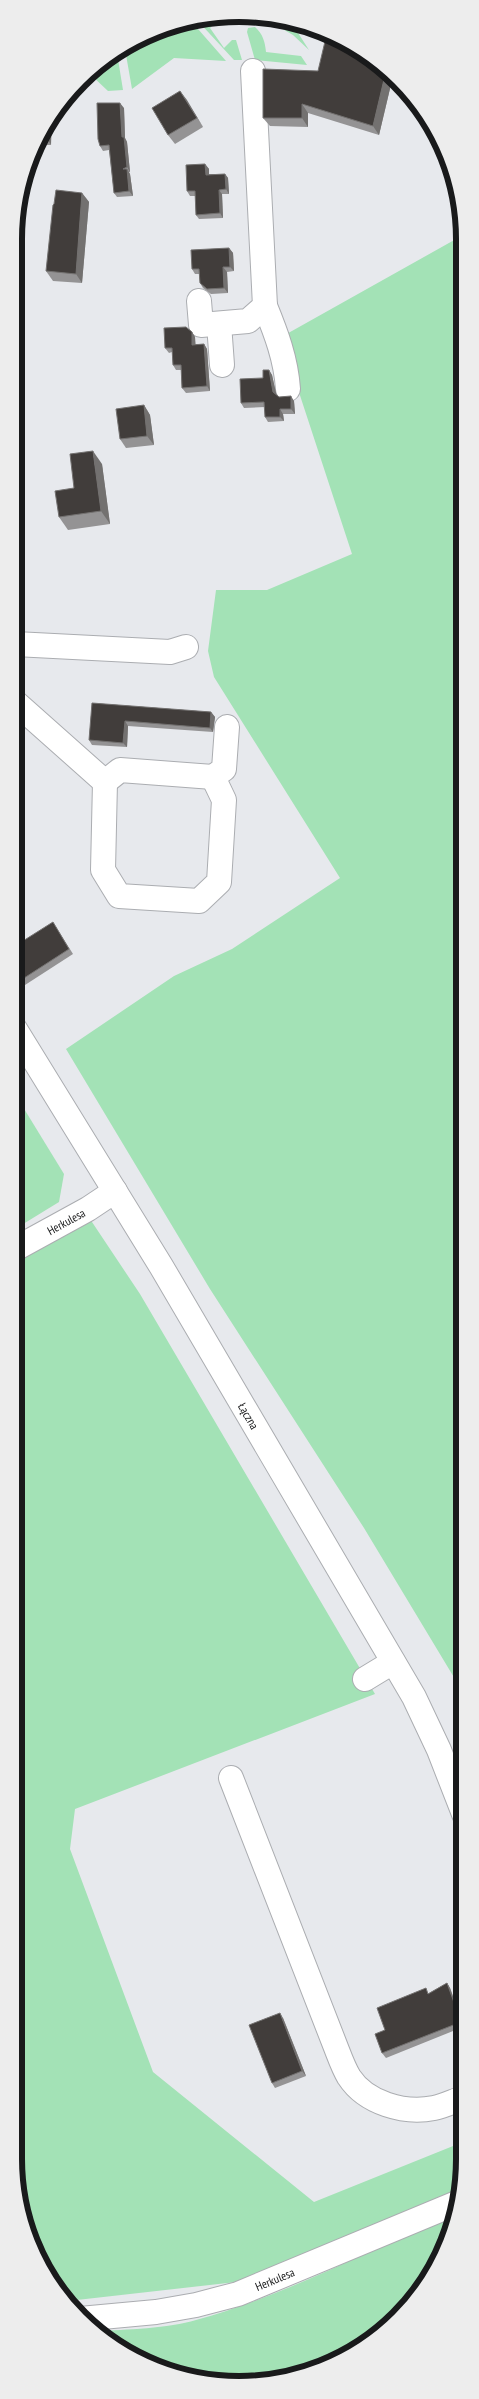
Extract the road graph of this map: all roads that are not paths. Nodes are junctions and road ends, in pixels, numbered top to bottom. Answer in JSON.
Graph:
{"nodes":[{"id":1,"x":253,"y":71,"type":"dead end"},
{"id":2,"x":199,"y":302,"type":"dead end"},
{"id":3,"x":265,"y":306,"type":"junction"},
{"id":4,"x":220,"y":324,"type":"junction"},
{"id":5,"x":222,"y":365,"type":"dead end"},
{"id":6,"x":288,"y":389,"type":"dead end"},
{"id":7,"x":22,"y":644,"type":"edge"},
{"id":8,"x":186,"y":647,"type":"dead end"},
{"id":9,"x":22,"y":708,"type":"edge"},
{"id":10,"x":226,"y":727,"type":"dead end"},
{"id":11,"x":213,"y":777,"type":"junction"},
{"id":12,"x":105,"y":782,"type":"junction"},
{"id":13,"x":22,"y":1040,"type":"edge"},
{"id":14,"x":115,"y":1191,"type":"junction"},
{"id":15,"x":22,"y":1245,"type":"edge"},
{"id":16,"x":394,"y":1662,"type":"junction"},
{"id":17,"x":365,"y":1679,"type":"dead end"},
{"id":18,"x":231,"y":1778,"type":"dead end"},
{"id":19,"x":456,"y":1794,"type":"edge"},
{"id":20,"x":456,"y":2100,"type":"edge"},
{"id":21,"x":451,"y":2205,"type":"edge"},
{"id":22,"x":91,"y":2318,"type":"edge"}],
"edges":[{"from":1,"to":3,"type":"street"},
{"from":2,"to":4,"type":"street"},
{"from":3,"to":4,"type":"street"},
{"from":3,"to":6,"type":"street"},
{"from":4,"to":5,"type":"street"},
{"from":7,"to":8,"type":"street"},
{"from":9,"to":12,"type":"street"},
{"from":10,"to":11,"type":"street"},
{"from":11,"to":12,"type":"street"},
{"from":11,"to":12,"type":"street"},
{"from":13,"to":14,"type":"street","name":"Łączna"},
{"from":14,"to":15,"type":"street","name":"Herkulesa"},
{"from":14,"to":16,"type":"street","name":"Łączna"},
{"from":16,"to":17,"type":"street"},
{"from":16,"to":19,"type":"street","name":"Łączna"},
{"from":18,"to":20,"type":"street"},
{"from":21,"to":22,"type":"street","name":"Herkulesa"}]}
